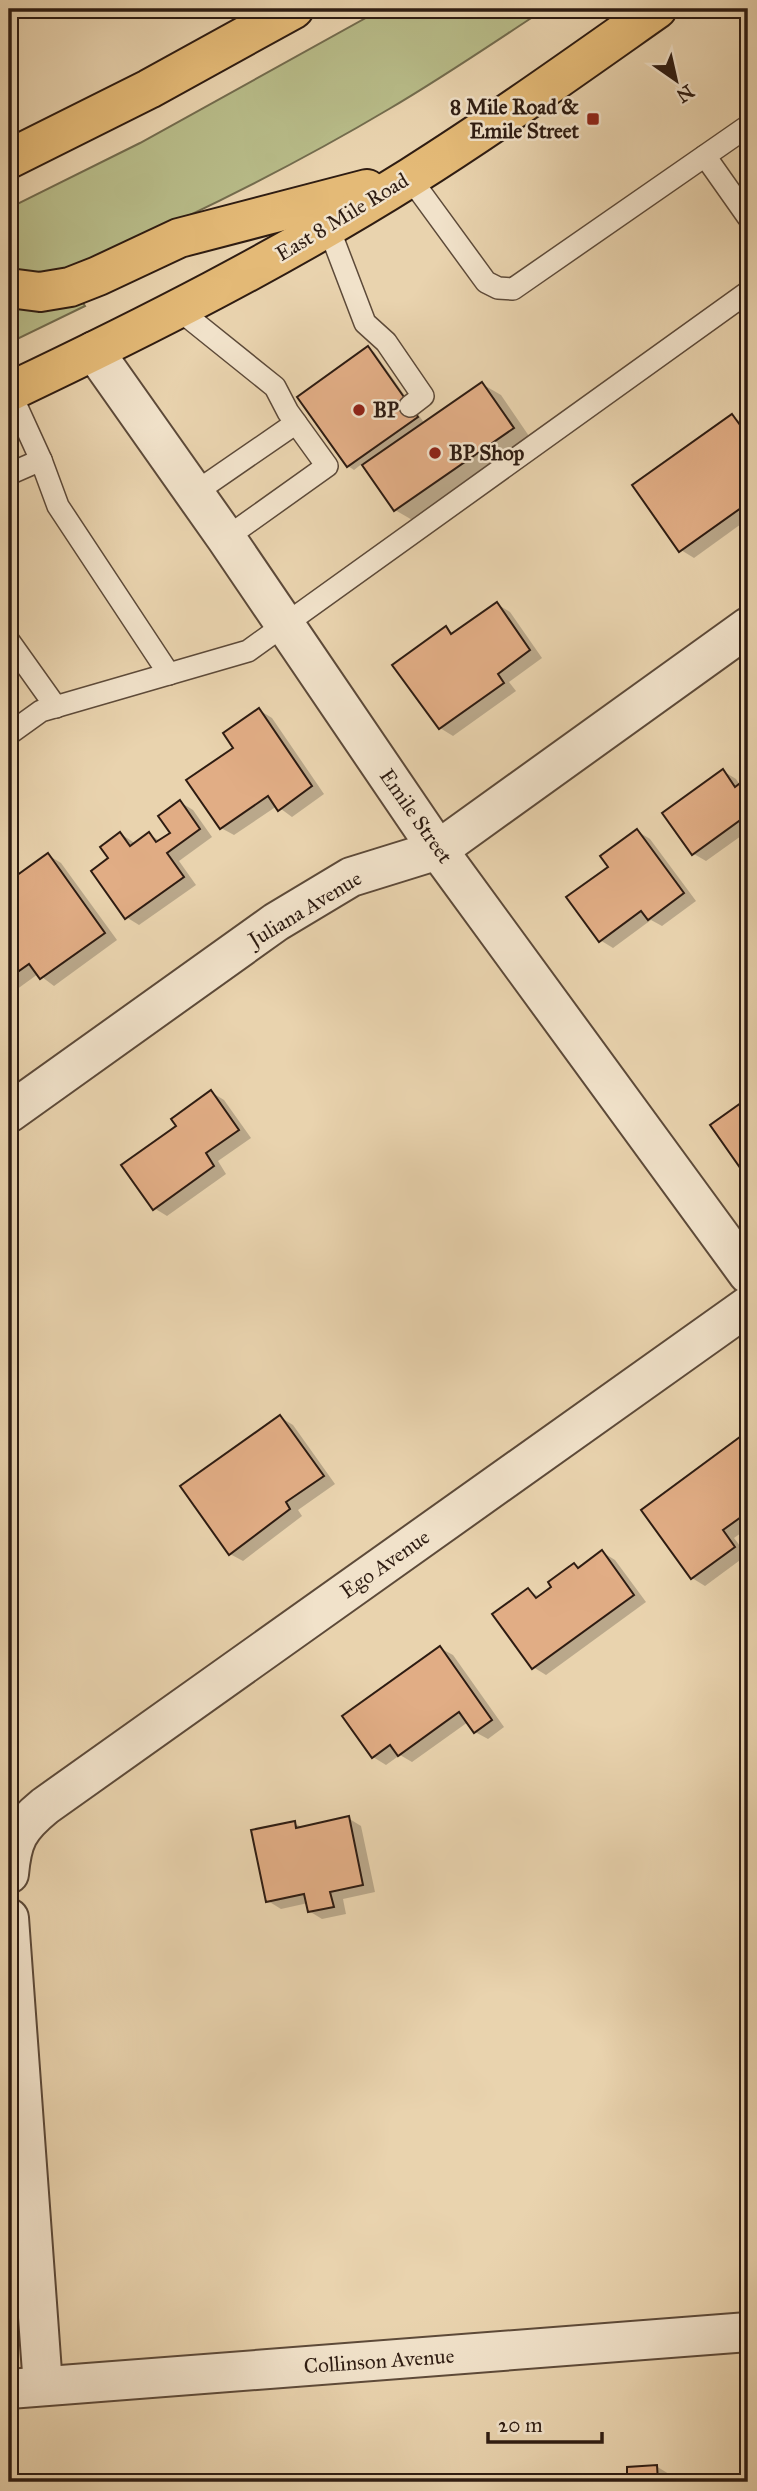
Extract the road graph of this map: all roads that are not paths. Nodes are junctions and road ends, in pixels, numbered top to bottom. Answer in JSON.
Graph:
{"nodes":[{"id":1,"x":294,"y":9,"type":"edge"},
{"id":2,"x":657,"y":9,"type":"edge"},
{"id":3,"x":748,"y":126,"type":"edge"},
{"id":4,"x":705,"y":156,"type":"junction"},
{"id":5,"x":9,"y":159,"type":"edge"},
{"id":6,"x":410,"y":178,"type":"junction"},
{"id":7,"x":748,"y":218,"type":"edge"},
{"id":8,"x":328,"y":226,"type":"junction"},
{"id":9,"x":9,"y":288,"type":"edge"},
{"id":10,"x":748,"y":292,"type":"edge"},
{"id":11,"x":178,"y":309,"type":"junction"},
{"id":12,"x":94,"y":351,"type":"junction"},
{"id":13,"x":9,"y":392,"type":"edge"},
{"id":14,"x":410,"y":406,"type":"dead end"},
{"id":15,"x":295,"y":413,"type":"junction"},
{"id":16,"x":41,"y":460,"type":"junction"},
{"id":17,"x":9,"y":474,"type":"edge"},
{"id":18,"x":193,"y":494,"type":"junction"},
{"id":19,"x":226,"y":538,"type":"junction"},
{"id":20,"x":285,"y":625,"type":"junction"},
{"id":21,"x":748,"y":627,"type":"edge"},
{"id":22,"x":9,"y":641,"type":"edge"},
{"id":23,"x":169,"y":674,"type":"junction"},
{"id":24,"x":55,"y":707,"type":"junction"},
{"id":25,"x":9,"y":734,"type":"edge"},
{"id":26,"x":438,"y":850,"type":"junction"},
{"id":27,"x":9,"y":1113,"type":"edge"},
{"id":28,"x":748,"y":1274,"type":"edge"},
{"id":29,"x":748,"y":1306,"type":"edge"},
{"id":30,"x":9,"y":1874,"type":"edge"},
{"id":31,"x":9,"y":1918,"type":"edge"},
{"id":32,"x":748,"y":2332,"type":"edge"},
{"id":33,"x":26,"y":2388,"type":"edge"}],
"edges":[{"from":1,"to":5,"type":"highway"},
{"from":2,"to":6,"type":"highway","name":"East 8 Mile Road"},
{"from":3,"to":4,"type":"lane"},
{"from":4,"to":6,"type":"lane"},
{"from":4,"to":7,"type":"lane"},
{"from":6,"to":8,"type":"highway","name":"East 8 Mile Road"},
{"from":6,"to":9,"type":"highway"},
{"from":8,"to":11,"type":"highway","name":"East 8 Mile Road"},
{"from":8,"to":14,"type":"lane"},
{"from":10,"to":20,"type":"lane"},
{"from":11,"to":12,"type":"highway","name":"East 8 Mile Road"},
{"from":11,"to":15,"type":"lane"},
{"from":12,"to":13,"type":"highway","name":"East 8 Mile Road"},
{"from":12,"to":18,"type":"street","name":"Emile Street"},
{"from":13,"to":16,"type":"lane"},
{"from":15,"to":18,"type":"lane"},
{"from":15,"to":19,"type":"lane"},
{"from":16,"to":17,"type":"lane"},
{"from":16,"to":23,"type":"lane"},
{"from":18,"to":19,"type":"street","name":"Emile Street"},
{"from":19,"to":20,"type":"street","name":"Emile Street"},
{"from":20,"to":23,"type":"lane"},
{"from":20,"to":26,"type":"street","name":"Emile Street"},
{"from":21,"to":26,"type":"street","name":"Juliana Avenue"},
{"from":22,"to":24,"type":"lane"},
{"from":23,"to":24,"type":"lane"},
{"from":24,"to":25,"type":"lane"},
{"from":26,"to":27,"type":"street","name":"Juliana Avenue"},
{"from":26,"to":28,"type":"street","name":"Emile Street"},
{"from":29,"to":30,"type":"street","name":"Ego Avenue"},
{"from":31,"to":33,"type":"street"},
{"from":32,"to":33,"type":"street","name":"Collinson Avenue"}]}
